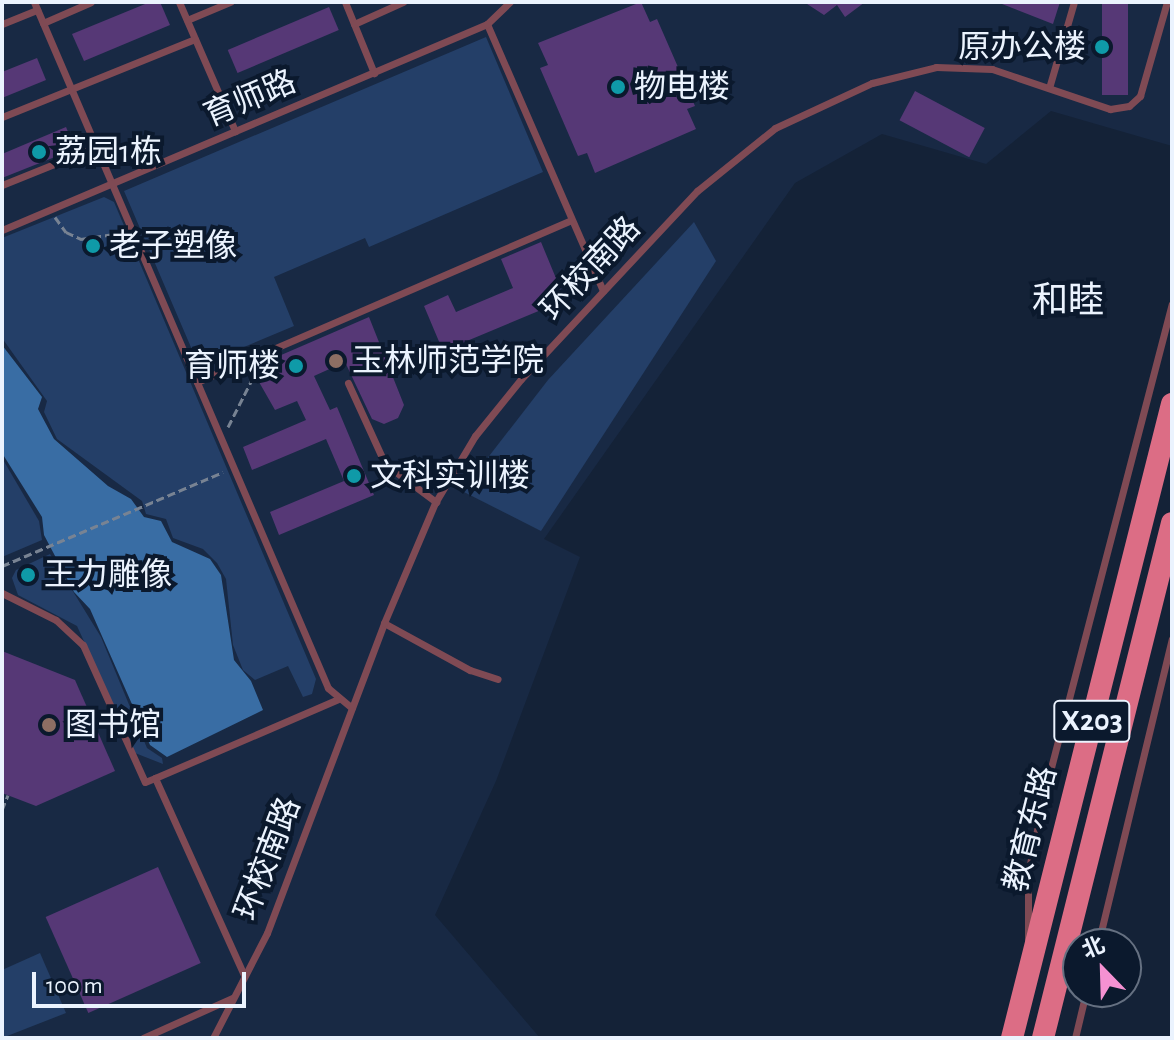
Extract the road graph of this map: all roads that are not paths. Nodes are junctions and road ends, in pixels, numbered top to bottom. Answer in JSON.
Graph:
{"nodes":[{"id":1,"x":91,"y":2,"type":"edge"},
{"id":2,"x":179,"y":2,"type":"edge"},
{"id":3,"x":230,"y":2,"type":"edge"},
{"id":4,"x":345,"y":2,"type":"edge"},
{"id":5,"x":403,"y":2,"type":"edge"},
{"id":6,"x":510,"y":2,"type":"edge"},
{"id":7,"x":1074,"y":2,"type":"edge"},
{"id":8,"x":1167,"y":2,"type":"edge"},
{"id":9,"x":36,"y":6,"type":"edge"},
{"id":10,"x":187,"y":20,"type":"junction"},
{"id":11,"x":43,"y":23,"type":"junction"},
{"id":12,"x":2,"y":24,"type":"edge"},
{"id":13,"x":354,"y":24,"type":"junction"},
{"id":14,"x":487,"y":24,"type":"junction"},
{"id":15,"x":195,"y":39,"type":"junction"},
{"id":16,"x":374,"y":73,"type":"junction"},
{"id":17,"x":71,"y":88,"type":"junction"},
{"id":18,"x":1049,"y":88,"type":"junction"},
{"id":19,"x":2,"y":117,"type":"edge"},
{"id":20,"x":235,"y":131,"type":"junction"},
{"id":21,"x":96,"y":147,"type":"junction"},
{"id":22,"x":112,"y":184,"type":"junction"},
{"id":23,"x":2,"y":185,"type":"edge"},
{"id":24,"x":572,"y":220,"type":"junction"},
{"id":25,"x":2,"y":230,"type":"edge"},
{"id":26,"x":603,"y":291,"type":"junction"},
{"id":27,"x":1172,"y":304,"type":"edge"},
{"id":28,"x":197,"y":382,"type":"junction"},
{"id":29,"x":348,"y":383,"type":"dead end"},
{"id":30,"x":1172,"y":404,"type":"edge"},
{"id":31,"x":436,"y":502,"type":"junction"},
{"id":32,"x":1172,"y":523,"type":"edge"},
{"id":33,"x":1172,"y":562,"type":"edge"},
{"id":34,"x":2,"y":586,"type":"edge"},
{"id":35,"x":2,"y":593,"type":"edge"},
{"id":36,"x":1154,"y":594,"type":"junction"},
{"id":37,"x":13,"y":596,"type":"junction"},
{"id":38,"x":384,"y":623,"type":"junction"},
{"id":39,"x":1172,"y":639,"type":"edge"},
{"id":40,"x":498,"y":679,"type":"dead end"},
{"id":41,"x":338,"y":699,"type":"junction"},
{"id":42,"x":352,"y":708,"type":"junction"},
{"id":43,"x":155,"y":778,"type":"junction"},
{"id":44,"x":1102,"y":928,"type":"edge"},
{"id":45,"x":1028,"y":973,"type":"junction"},
{"id":46,"x":244,"y":975,"type":"junction"},
{"id":47,"x":232,"y":998,"type":"junction"},
{"id":48,"x":1082,"y":1008,"type":"edge"},
{"id":49,"x":143,"y":1038,"type":"edge"},
{"id":50,"x":213,"y":1038,"type":"edge"},
{"id":51,"x":1012,"y":1038,"type":"edge"},
{"id":52,"x":1043,"y":1038,"type":"edge"},
{"id":53,"x":1075,"y":1038,"type":"edge"}],
"edges":[{"from":1,"to":11,"type":"lane"},
{"from":2,"to":10,"type":"lane"},
{"from":3,"to":10,"type":"lane"},
{"from":4,"to":13,"type":"lane"},
{"from":5,"to":13,"type":"lane"},
{"from":6,"to":14,"type":"lane","name":"育师路"},
{"from":7,"to":18,"type":"lane"},
{"from":8,"to":18,"type":"lane","name":"环校南路"},
{"from":9,"to":11,"type":"lane"},
{"from":9,"to":12,"type":"lane"},
{"from":10,"to":15,"type":"lane"},
{"from":11,"to":17,"type":"lane"},
{"from":13,"to":16,"type":"lane"},
{"from":14,"to":16,"type":"lane","name":"育师路"},
{"from":14,"to":24,"type":"lane"},
{"from":15,"to":17,"type":"lane"},
{"from":15,"to":20,"type":"lane"},
{"from":16,"to":20,"type":"lane","name":"育师路"},
{"from":17,"to":19,"type":"lane"},
{"from":17,"to":21,"type":"lane"},
{"from":18,"to":26,"type":"lane","name":"环校南路"},
{"from":20,"to":22,"type":"lane","name":"育师路"},
{"from":21,"to":22,"type":"lane"},
{"from":21,"to":23,"type":"lane"},
{"from":22,"to":25,"type":"lane","name":"育师路"},
{"from":22,"to":28,"type":"lane"},
{"from":24,"to":26,"type":"lane"},
{"from":24,"to":28,"type":"lane"},
{"from":26,"to":31,"type":"lane","name":"环校南路"},
{"from":27,"to":45,"type":"lane"},
{"from":28,"to":41,"type":"lane"},
{"from":29,"to":31,"type":"lane"},
{"from":30,"to":45,"type":"main road","name":"教育东路","number":"X203"},
{"from":31,"to":38,"type":"lane","name":"环校南路"},
{"from":32,"to":36,"type":"main road","name":"教育东路","number":"X203"},
{"from":33,"to":36,"type":"main road"},
{"from":34,"to":37,"type":"lane"},
{"from":35,"to":37,"type":"lane"},
{"from":36,"to":52,"type":"main road","name":"教育东路","number":"X203"},
{"from":37,"to":43,"type":"lane"},
{"from":38,"to":40,"type":"lane"},
{"from":38,"to":42,"type":"lane","name":"环校南路"},
{"from":39,"to":44,"type":"lane"},
{"from":41,"to":42,"type":"lane"},
{"from":41,"to":43,"type":"lane"},
{"from":42,"to":46,"type":"lane","name":"环校南路"},
{"from":43,"to":46,"type":"lane"},
{"from":45,"to":51,"type":"main road","name":"教育东路","number":"X203"},
{"from":46,"to":47,"type":"lane","name":"环校南路"},
{"from":47,"to":49,"type":"lane"},
{"from":47,"to":50,"type":"lane","name":"环校南路"},
{"from":48,"to":53,"type":"lane"}]}
